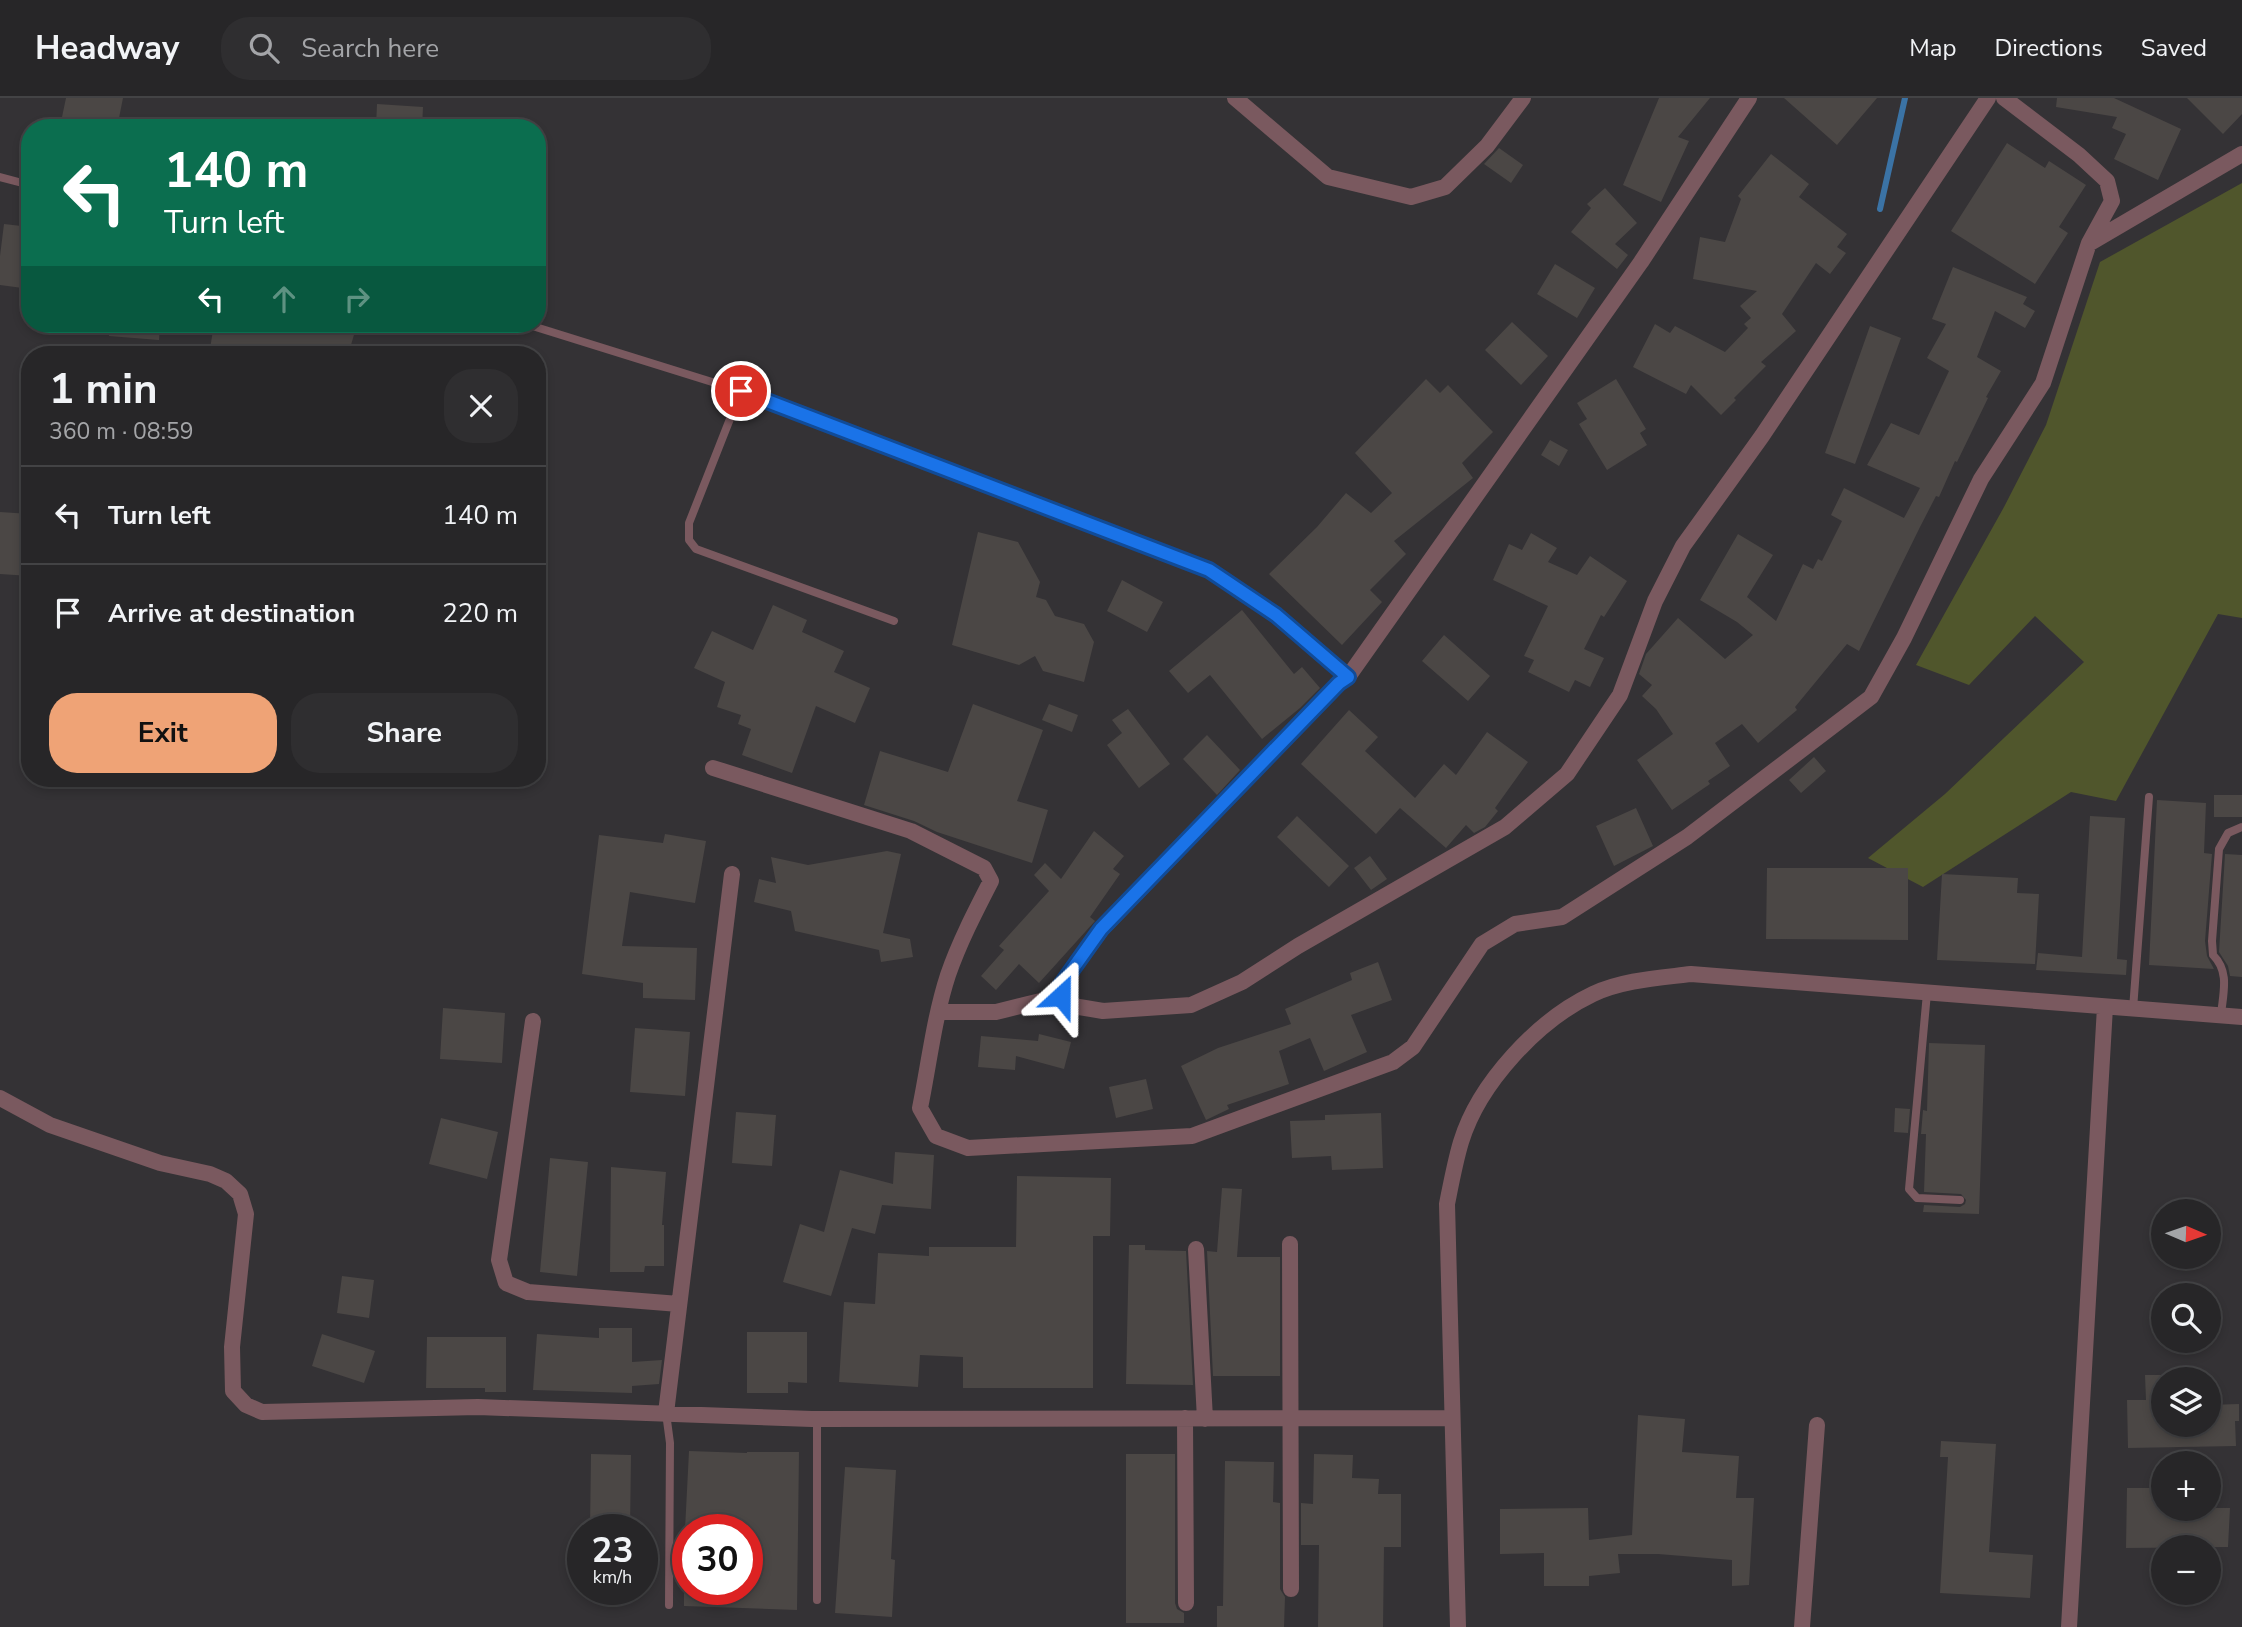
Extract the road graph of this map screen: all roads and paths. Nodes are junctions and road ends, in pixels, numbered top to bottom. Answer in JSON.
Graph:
{"nodes":[{"id":1,"x":1235,"y":98,"type":"edge"},
{"id":2,"x":1523,"y":98,"type":"edge"},
{"id":3,"x":1749,"y":98,"type":"edge"},
{"id":4,"x":1988,"y":98,"type":"edge"},
{"id":5,"x":2004,"y":98,"type":"edge"},
{"id":6,"x":2242,"y":154,"type":"edge"},
{"id":7,"x":0,"y":177,"type":"edge"},
{"id":8,"x":21,"y":183,"type":"edge"},
{"id":9,"x":2089,"y":243,"type":"junction"},
{"id":10,"x":546,"y":330,"type":"edge"},
{"id":11,"x":741,"y":391,"type":"junction"},
{"id":12,"x":894,"y":621,"type":"dead end"},
{"id":13,"x":1348,"y":677,"type":"junction"},
{"id":14,"x":713,"y":768,"type":"dead end"},
{"id":15,"x":2148,"y":797,"type":"dead end"},
{"id":16,"x":2242,"y":827,"type":"edge"},
{"id":17,"x":732,"y":874,"type":"dead end"},
{"id":18,"x":1927,"y":993,"type":"junction"},
{"id":19,"x":1061,"y":996,"type":"junction"},
{"id":20,"x":2105,"y":1007,"type":"junction"},
{"id":21,"x":2133,"y":1009,"type":"junction"},
{"id":22,"x":939,"y":1012,"type":"junction"},
{"id":23,"x":2221,"y":1015,"type":"junction"},
{"id":24,"x":2242,"y":1017,"type":"edge"},
{"id":25,"x":533,"y":1021,"type":"dead end"},
{"id":26,"x":0,"y":1098,"type":"edge"},
{"id":27,"x":1960,"y":1200,"type":"dead end"},
{"id":28,"x":1290,"y":1244,"type":"dead end"},
{"id":29,"x":1196,"y":1249,"type":"dead end"},
{"id":30,"x":679,"y":1304,"type":"junction"},
{"id":31,"x":666,"y":1413,"type":"junction"},
{"id":32,"x":1185,"y":1418,"type":"junction"},
{"id":33,"x":1452,"y":1418,"type":"junction"},
{"id":34,"x":817,"y":1419,"type":"junction"},
{"id":35,"x":1205,"y":1419,"type":"junction"},
{"id":36,"x":1290,"y":1419,"type":"junction"},
{"id":37,"x":1817,"y":1424,"type":"dead end"},
{"id":38,"x":1291,"y":1588,"type":"dead end"},
{"id":39,"x":817,"y":1600,"type":"dead end"},
{"id":40,"x":1186,"y":1602,"type":"dead end"},
{"id":41,"x":669,"y":1605,"type":"dead end"},
{"id":42,"x":1458,"y":1627,"type":"edge"},
{"id":43,"x":1802,"y":1627,"type":"edge"},
{"id":44,"x":2069,"y":1627,"type":"edge"}],
"edges":[{"from":1,"to":2,"type":"street"},
{"from":3,"to":13,"type":"street"},
{"from":4,"to":19,"type":"street"},
{"from":5,"to":9,"type":"street"},
{"from":6,"to":9,"type":"street"},
{"from":7,"to":8,"type":"lane"},
{"from":9,"to":22,"type":"street"},
{"from":10,"to":11,"type":"lane"},
{"from":11,"to":12,"type":"lane"},
{"from":11,"to":13,"type":"lane"},
{"from":13,"to":19,"type":"street"},
{"from":14,"to":22,"type":"street"},
{"from":15,"to":21,"type":"lane"},
{"from":16,"to":23,"type":"lane"},
{"from":17,"to":30,"type":"street"},
{"from":18,"to":20,"type":"street"},
{"from":18,"to":27,"type":"lane"},
{"from":18,"to":33,"type":"street"},
{"from":19,"to":22,"type":"street"},
{"from":20,"to":21,"type":"street"},
{"from":20,"to":44,"type":"street"},
{"from":21,"to":23,"type":"street"},
{"from":23,"to":24,"type":"street"},
{"from":25,"to":30,"type":"street"},
{"from":26,"to":31,"type":"street"},
{"from":28,"to":36,"type":"street"},
{"from":29,"to":35,"type":"street"},
{"from":30,"to":31,"type":"street"},
{"from":31,"to":34,"type":"street"},
{"from":31,"to":41,"type":"lane"},
{"from":32,"to":34,"type":"street"},
{"from":32,"to":35,"type":"street"},
{"from":32,"to":40,"type":"street"},
{"from":33,"to":36,"type":"street"},
{"from":33,"to":42,"type":"street"},
{"from":34,"to":39,"type":"lane"},
{"from":35,"to":36,"type":"street"},
{"from":36,"to":38,"type":"street"},
{"from":37,"to":43,"type":"street"}]}
